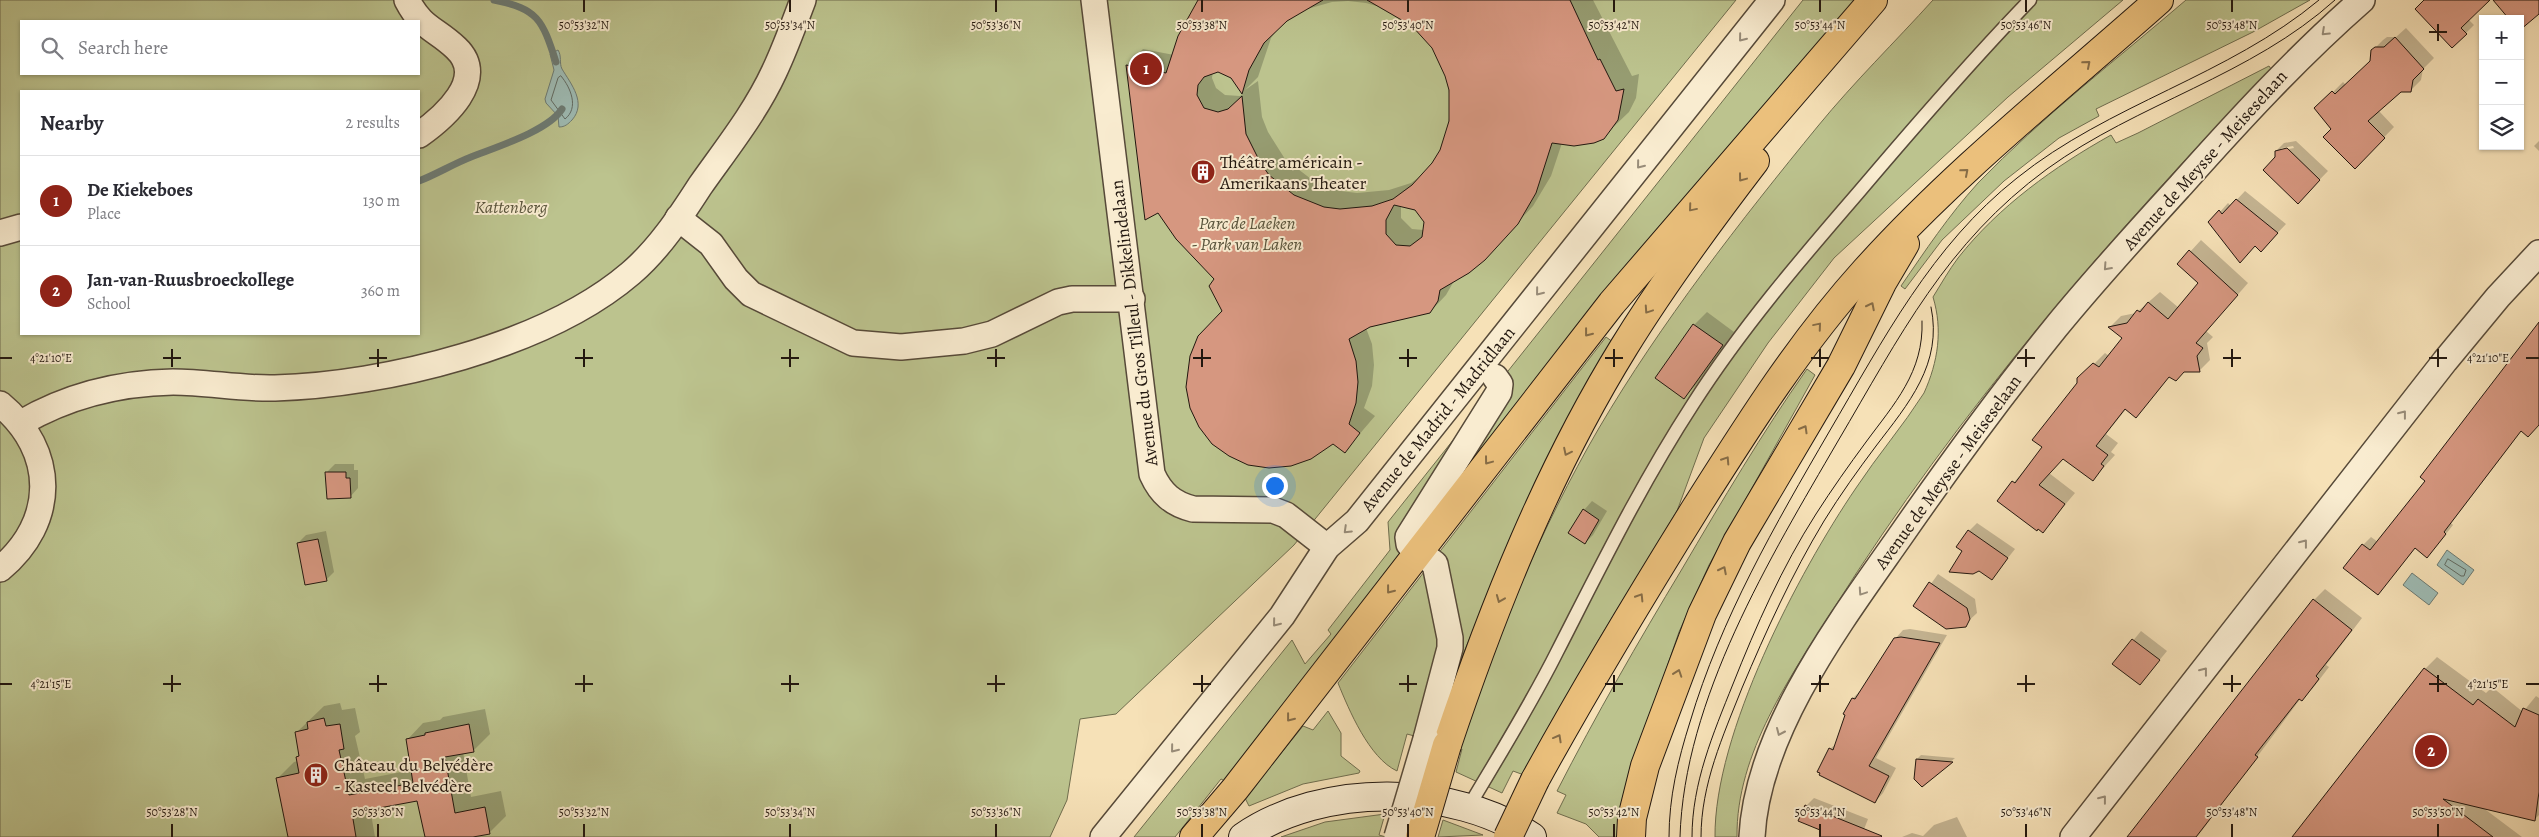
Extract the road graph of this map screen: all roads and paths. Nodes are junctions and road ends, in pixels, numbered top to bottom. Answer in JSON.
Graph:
{"nodes":[{"id":1,"x":407,"y":0,"type":"edge"},
{"id":2,"x":803,"y":0,"type":"edge"},
{"id":3,"x":1094,"y":0,"type":"edge"},
{"id":4,"x":1772,"y":0,"type":"edge"},
{"id":5,"x":1874,"y":0,"type":"edge"},
{"id":6,"x":1891,"y":0,"type":"edge"},
{"id":7,"x":2030,"y":0,"type":"edge"},
{"id":8,"x":2159,"y":0,"type":"edge"},
{"id":9,"x":2362,"y":0,"type":"edge"},
{"id":10,"x":418,"y":20,"type":"edge"},
{"id":11,"x":420,"y":22,"type":"edge"},
{"id":12,"x":420,"y":134,"type":"edge"},
{"id":13,"x":1928,"y":204,"type":"junction"},
{"id":14,"x":678,"y":218,"type":"junction"},
{"id":15,"x":2539,"y":253,"type":"edge"},
{"id":16,"x":1132,"y":299,"type":"junction"},
{"id":17,"x":1495,"y":377,"type":"dead end"},
{"id":18,"x":0,"y":404,"type":"edge"},
{"id":19,"x":21,"y":423,"type":"junction"},
{"id":20,"x":1327,"y":548,"type":"junction"},
{"id":21,"x":1420,"y":552,"type":"junction"},
{"id":22,"x":0,"y":569,"type":"edge"},
{"id":23,"x":1668,"y":703,"type":"junction"},
{"id":24,"x":1437,"y":742,"type":"junction"},
{"id":25,"x":1235,"y":789,"type":"junction"},
{"id":26,"x":1468,"y":808,"type":"junction"},
{"id":27,"x":1103,"y":837,"type":"edge"},
{"id":28,"x":1194,"y":837,"type":"edge"},
{"id":29,"x":1207,"y":837,"type":"edge"},
{"id":30,"x":1243,"y":837,"type":"edge"},
{"id":31,"x":1397,"y":837,"type":"edge"},
{"id":32,"x":1420,"y":837,"type":"edge"},
{"id":33,"x":1508,"y":837,"type":"edge"},
{"id":34,"x":1532,"y":837,"type":"edge"},
{"id":35,"x":1631,"y":837,"type":"edge"},
{"id":36,"x":1646,"y":837,"type":"edge"},
{"id":37,"x":1752,"y":837,"type":"edge"},
{"id":38,"x":2073,"y":837,"type":"edge"}],
"edges":[{"from":1,"to":10,"type":"street"},
{"from":2,"to":14,"type":"street"},
{"from":3,"to":16,"type":"street","name":"Avenue du Gros Tilleul - Dikkelindelaan"},
{"from":4,"to":20,"type":"street","name":"Avenue de Madrid - Madridlaan","one_way":true},
{"from":5,"to":21,"type":"highway","one_way":true},
{"from":6,"to":24,"type":"highway","one_way":true},
{"from":7,"to":26,"type":"lane"},
{"from":13,"to":8,"type":"highway","one_way":true},
{"from":9,"to":37,"type":"street","name":"Avenue de Meysse - Meiseselaan","one_way":true},
{"from":11,"to":12,"type":"street"},
{"from":23,"to":13,"type":"highway","one_way":true},
{"from":33,"to":13,"type":"highway","one_way":true,"bridge":true},
{"from":14,"to":16,"type":"street"},
{"from":14,"to":19,"type":"street"},
{"from":38,"to":15,"type":"street","one_way":true},
{"from":16,"to":20,"type":"street","name":"Avenue du Gros Tilleul - Dikkelindelaan"},
{"from":17,"to":21,"type":"street"},
{"from":18,"to":19,"type":"street"},
{"from":19,"to":22,"type":"street"},
{"from":20,"to":27,"type":"street","name":"Avenue de Madrid - Madridlaan","one_way":true},
{"from":21,"to":24,"type":"street"},
{"from":21,"to":25,"type":"highway","one_way":true},
{"from":23,"to":35,"type":"highway"},
{"from":23,"to":36,"type":"highway"},
{"from":24,"to":31,"type":"street","bridge":true},
{"from":24,"to":32,"type":"highway","bridge":true},
{"from":25,"to":28,"type":"highway"},
{"from":25,"to":29,"type":"highway"},
{"from":26,"to":30,"type":"main road"},
{"from":26,"to":34,"type":"main road"}]}
